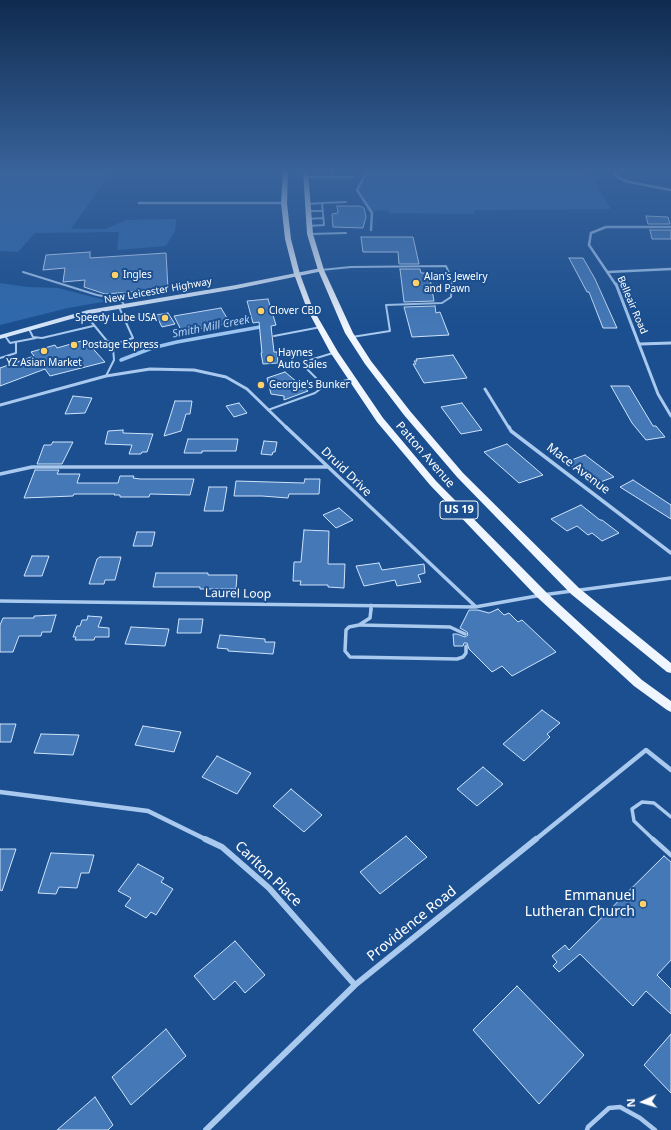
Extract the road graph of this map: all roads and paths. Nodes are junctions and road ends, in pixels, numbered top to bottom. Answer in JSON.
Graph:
{"nodes":[{"id":1,"x":286,"y":224,"type":"edge"},
{"id":2,"x":324,"y":224,"type":"edge"},
{"id":3,"x":309,"y":226,"type":"joint"},
{"id":4,"x":671,"y":227,"type":"edge"},
{"id":5,"x":346,"y":233,"type":"dead end"},
{"id":6,"x":310,"y":234,"type":"junction"},
{"id":7,"x":671,"y":269,"type":"edge"},
{"id":8,"x":322,"y":270,"type":"junction"},
{"id":9,"x":23,"y":272,"type":"dead end"},
{"id":10,"x":608,"y":272,"type":"junction"},
{"id":11,"x":297,"y":274,"type":"junction"},
{"id":12,"x":122,"y":307,"type":"junction"},
{"id":13,"x":84,"y":313,"type":"junction"},
{"id":14,"x":93,"y":326,"type":"junction"},
{"id":15,"x":320,"y":327,"type":"junction"},
{"id":16,"x":29,"y":329,"type":"junction"},
{"id":17,"x":2,"y":336,"type":"edge"},
{"id":18,"x":274,"y":336,"type":"dead end"},
{"id":19,"x":352,"y":337,"type":"junction"},
{"id":20,"x":36,"y":338,"type":"junction"},
{"id":21,"x":16,"y":343,"type":"junction"},
{"id":22,"x":671,"y":343,"type":"edge"},
{"id":23,"x":115,"y":344,"type":"junction"},
{"id":24,"x":640,"y":344,"type":"junction"},
{"id":25,"x":334,"y":352,"type":"junction"},
{"id":26,"x":0,"y":358,"type":"edge"},
{"id":27,"x":106,"y":376,"type":"junction"},
{"id":28,"x":351,"y":379,"type":"junction"},
{"id":29,"x":324,"y":386,"type":"junction"},
{"id":30,"x":485,"y":389,"type":"dead end"},
{"id":31,"x":0,"y":405,"type":"edge"},
{"id":32,"x":268,"y":410,"type":"junction"},
{"id":33,"x":671,"y":416,"type":"edge"},
{"id":34,"x":327,"y":467,"type":"junction"},
{"id":35,"x":0,"y":474,"type":"edge"},
{"id":36,"x":671,"y":553,"type":"edge"},
{"id":37,"x":671,"y":578,"type":"edge"},
{"id":38,"x":575,"y":591,"type":"junction"},
{"id":39,"x":542,"y":595,"type":"junction"},
{"id":40,"x":0,"y":600,"type":"edge"},
{"id":41,"x":371,"y":605,"type":"junction"},
{"id":42,"x":475,"y":607,"type":"junction"},
{"id":43,"x":359,"y":624,"type":"junction"},
{"id":44,"x":465,"y":634,"type":"dead end"},
{"id":45,"x":466,"y":646,"type":"dead end"},
{"id":46,"x":671,"y":669,"type":"edge"},
{"id":47,"x":671,"y":707,"type":"edge"},
{"id":48,"x":671,"y":770,"type":"edge"},
{"id":49,"x":0,"y":792,"type":"edge"},
{"id":50,"x":671,"y":817,"type":"edge"},
{"id":51,"x":671,"y":855,"type":"edge"},
{"id":52,"x":355,"y":985,"type":"junction"},
{"id":53,"x":206,"y":1130,"type":"edge"},
{"id":54,"x":587,"y":1130,"type":"edge"},
{"id":55,"x":655,"y":1130,"type":"edge"}],
"edges":[{"from":1,"to":11,"type":"main road","name":"Patton Avenue","number":"US 19"},
{"from":2,"to":3,"type":"lane"},
{"from":3,"to":6,"type":"main road","name":"Patton Avenue","number":"US 19"},
{"from":4,"to":10,"type":"street","name":"Belleair Road"},
{"from":5,"to":6,"type":"lane"},
{"from":6,"to":8,"type":"main road","name":"Patton Avenue","number":"US 19"},
{"from":7,"to":10,"type":"street"},
{"from":8,"to":11,"type":"main road","name":"New Leicester Highway"},
{"from":8,"to":19,"type":"main road","name":"Patton Avenue","number":"US 19"},
{"from":8,"to":19,"type":"lane"},
{"from":9,"to":12,"type":"lane"},
{"from":10,"to":24,"type":"street","name":"Belleair Road"},
{"from":11,"to":12,"type":"main road","name":"New Leicester Highway"},
{"from":11,"to":15,"type":"main road","name":"Patton Avenue","number":"US 19"},
{"from":12,"to":13,"type":"main road","name":"New Leicester Highway"},
{"from":12,"to":23,"type":"lane"},
{"from":13,"to":14,"type":"lane"},
{"from":13,"to":16,"type":"main road","name":"New Leicester Highway"},
{"from":14,"to":20,"type":"lane"},
{"from":14,"to":23,"type":"lane"},
{"from":15,"to":18,"type":"lane"},
{"from":15,"to":25,"type":"main road","name":"Patton Avenue","number":"US 19"},
{"from":16,"to":17,"type":"main road","name":"New Leicester Highway"},
{"from":16,"to":20,"type":"lane"},
{"from":17,"to":21,"type":"lane"},
{"from":19,"to":38,"type":"main road","name":"Patton Avenue","number":"US 19"},
{"from":20,"to":21,"type":"lane"},
{"from":21,"to":26,"type":"lane"},
{"from":22,"to":24,"type":"street"},
{"from":23,"to":27,"type":"lane"},
{"from":24,"to":33,"type":"street","name":"Belleair Road"},
{"from":25,"to":28,"type":"main road","name":"Patton Avenue","number":"US 19"},
{"from":25,"to":29,"type":"lane"},
{"from":27,"to":31,"type":"street","name":"Druid Drive"},
{"from":27,"to":32,"type":"street","name":"Druid Drive"},
{"from":28,"to":29,"type":"lane"},
{"from":28,"to":39,"type":"main road","name":"Patton Avenue","number":"US 19"},
{"from":29,"to":32,"type":"lane"},
{"from":30,"to":36,"type":"street","name":"Mace Avenue"},
{"from":32,"to":34,"type":"street","name":"Druid Drive"},
{"from":34,"to":35,"type":"street"},
{"from":34,"to":42,"type":"street","name":"Druid Drive"},
{"from":37,"to":38,"type":"street"},
{"from":38,"to":39,"type":"street"},
{"from":38,"to":46,"type":"main road","name":"Patton Avenue","number":"US 19"},
{"from":39,"to":42,"type":"street"},
{"from":39,"to":47,"type":"main road","name":"Patton Avenue","number":"US 19"},
{"from":40,"to":41,"type":"street","name":"Laurel Loop"},
{"from":41,"to":42,"type":"street","name":"Laurel Loop"},
{"from":41,"to":43,"type":"lane"},
{"from":43,"to":44,"type":"lane"},
{"from":43,"to":45,"type":"lane"},
{"from":48,"to":52,"type":"street","name":"Providence Road"},
{"from":49,"to":52,"type":"street","name":"Carlton Place"},
{"from":50,"to":51,"type":"lane"},
{"from":52,"to":53,"type":"street","name":"Providence Road"},
{"from":54,"to":55,"type":"lane"}]}
